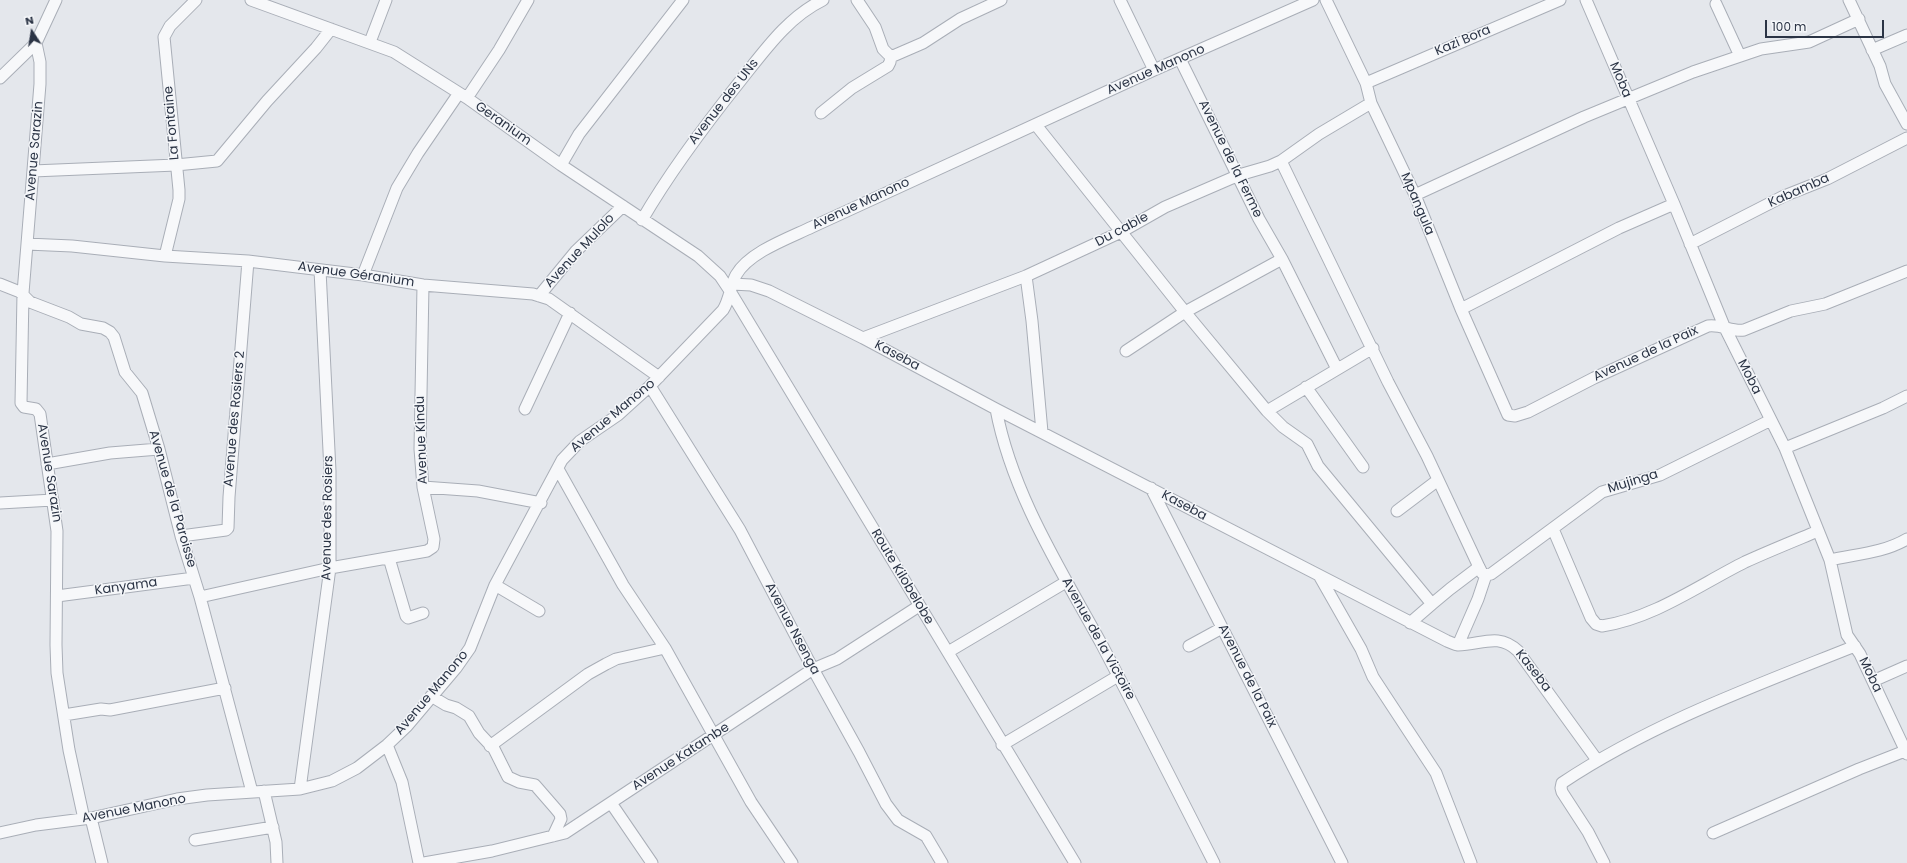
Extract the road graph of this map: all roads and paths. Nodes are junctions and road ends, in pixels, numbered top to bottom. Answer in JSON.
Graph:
{"nodes":[{"id":1,"x":56,"y":0,"type":"edge"},
{"id":2,"x":196,"y":0,"type":"edge"},
{"id":3,"x":252,"y":0,"type":"edge"},
{"id":4,"x":386,"y":0,"type":"edge"},
{"id":5,"x":528,"y":0,"type":"edge"},
{"id":6,"x":823,"y":0,"type":"edge"},
{"id":7,"x":857,"y":0,"type":"edge"},
{"id":8,"x":1001,"y":0,"type":"edge"},
{"id":9,"x":1120,"y":0,"type":"edge"},
{"id":10,"x":1313,"y":0,"type":"edge"},
{"id":11,"x":1326,"y":0,"type":"edge"},
{"id":12,"x":1560,"y":0,"type":"edge"},
{"id":13,"x":1586,"y":0,"type":"edge"},
{"id":14,"x":1850,"y":0,"type":"edge"},
{"id":15,"x":677,"y":2,"type":"edge"},
{"id":16,"x":989,"y":2,"type":"edge"},
{"id":17,"x":1716,"y":4,"type":"dead end"},
{"id":18,"x":1859,"y":19,"type":"junction"},
{"id":19,"x":331,"y":29,"type":"junction"},
{"id":20,"x":1907,"y":35,"type":"edge"},
{"id":21,"x":36,"y":42,"type":"junction"},
{"id":22,"x":370,"y":42,"type":"junction"},
{"id":23,"x":1872,"y":50,"type":"junction"},
{"id":24,"x":890,"y":56,"type":"junction"},
{"id":25,"x":1740,"y":56,"type":"junction"},
{"id":26,"x":1180,"y":59,"type":"junction"},
{"id":27,"x":1154,"y":70,"type":"junction"},
{"id":28,"x":0,"y":78,"type":"edge"},
{"id":29,"x":1366,"y":83,"type":"junction"},
{"id":30,"x":463,"y":96,"type":"junction"},
{"id":31,"x":1628,"y":98,"type":"junction"},
{"id":32,"x":1371,"y":103,"type":"junction"},
{"id":33,"x":1902,"y":105,"type":"edge"},
{"id":34,"x":821,"y":113,"type":"dead end"},
{"id":35,"x":1907,"y":124,"type":"edge"},
{"id":36,"x":1036,"y":125,"type":"junction"},
{"id":37,"x":1907,"y":138,"type":"edge"},
{"id":38,"x":1281,"y":161,"type":"junction"},
{"id":39,"x":176,"y":165,"type":"junction"},
{"id":40,"x":561,"y":165,"type":"junction"},
{"id":41,"x":33,"y":171,"type":"junction"},
{"id":42,"x":1239,"y":175,"type":"junction"},
{"id":43,"x":1415,"y":195,"type":"junction"},
{"id":44,"x":1674,"y":204,"type":"junction"},
{"id":45,"x":623,"y":206,"type":"junction"},
{"id":46,"x":642,"y":220,"type":"junction"},
{"id":47,"x":1122,"y":232,"type":"junction"},
{"id":48,"x":27,"y":244,"type":"junction"},
{"id":49,"x":1690,"y":244,"type":"junction"},
{"id":50,"x":164,"y":256,"type":"junction"},
{"id":51,"x":1282,"y":259,"type":"junction"},
{"id":52,"x":248,"y":261,"type":"junction"},
{"id":53,"x":320,"y":270,"type":"junction"},
{"id":54,"x":1907,"y":271,"type":"edge"},
{"id":55,"x":363,"y":275,"type":"junction"},
{"id":56,"x":1026,"y":276,"type":"junction"},
{"id":57,"x":0,"y":284,"type":"edge"},
{"id":58,"x":423,"y":284,"type":"junction"},
{"id":59,"x":731,"y":287,"type":"junction"},
{"id":60,"x":23,"y":293,"type":"junction"},
{"id":61,"x":539,"y":296,"type":"junction"},
{"id":62,"x":1461,"y":309,"type":"junction"},
{"id":63,"x":1184,"y":312,"type":"junction"},
{"id":64,"x":570,"y":313,"type":"junction"},
{"id":65,"x":1724,"y":326,"type":"junction"},
{"id":66,"x":863,"y":338,"type":"junction"},
{"id":67,"x":1372,"y":348,"type":"junction"},
{"id":68,"x":1126,"y":351,"type":"dead end"},
{"id":69,"x":1336,"y":368,"type":"junction"},
{"id":70,"x":659,"y":377,"type":"junction"},
{"id":71,"x":650,"y":386,"type":"junction"},
{"id":72,"x":1306,"y":387,"type":"junction"},
{"id":73,"x":1907,"y":396,"type":"edge"},
{"id":74,"x":996,"y":408,"type":"junction"},
{"id":75,"x":525,"y":409,"type":"dead end"},
{"id":76,"x":1505,"y":409,"type":"joint"},
{"id":77,"x":1267,"y":411,"type":"junction"},
{"id":78,"x":1771,"y":420,"type":"junction"},
{"id":79,"x":1042,"y":432,"type":"junction"},
{"id":80,"x":1785,"y":448,"type":"junction"},
{"id":81,"x":159,"y":449,"type":"junction"},
{"id":82,"x":47,"y":464,"type":"junction"},
{"id":83,"x":1363,"y":467,"type":"dead end"},
{"id":84,"x":558,"y":469,"type":"junction"},
{"id":85,"x":1438,"y":480,"type":"junction"},
{"id":86,"x":423,"y":487,"type":"junction"},
{"id":87,"x":1151,"y":488,"type":"junction"},
{"id":88,"x":53,"y":500,"type":"junction"},
{"id":89,"x":0,"y":503,"type":"edge"},
{"id":90,"x":541,"y":503,"type":"junction"},
{"id":91,"x":1397,"y":511,"type":"dead end"},
{"id":92,"x":1553,"y":529,"type":"junction"},
{"id":93,"x":1818,"y":531,"type":"junction"},
{"id":94,"x":181,"y":536,"type":"junction"},
{"id":95,"x":1907,"y":539,"type":"edge"},
{"id":96,"x":389,"y":558,"type":"junction"},
{"id":97,"x":1830,"y":560,"type":"junction"},
{"id":98,"x":330,"y":568,"type":"junction"},
{"id":99,"x":1483,"y":571,"type":"junction"},
{"id":100,"x":1319,"y":576,"type":"junction"},
{"id":101,"x":194,"y":578,"type":"junction"},
{"id":102,"x":1066,"y":582,"type":"junction"},
{"id":103,"x":495,"y":585,"type":"junction"},
{"id":104,"x":57,"y":596,"type":"junction"},
{"id":105,"x":200,"y":597,"type":"junction"},
{"id":106,"x":1432,"y":604,"type":"junction"},
{"id":107,"x":919,"y":606,"type":"junction"},
{"id":108,"x":539,"y":611,"type":"dead end"},
{"id":109,"x":423,"y":613,"type":"dead end"},
{"id":110,"x":1410,"y":622,"type":"junction"},
{"id":111,"x":1222,"y":628,"type":"junction"},
{"id":112,"x":1458,"y":645,"type":"junction"},
{"id":113,"x":1189,"y":646,"type":"dead end"},
{"id":114,"x":1855,"y":646,"type":"junction"},
{"id":115,"x":665,"y":648,"type":"junction"},
{"id":116,"x":948,"y":652,"type":"junction"},
{"id":117,"x":1907,"y":666,"type":"edge"},
{"id":118,"x":813,"y":669,"type":"junction"},
{"id":119,"x":1118,"y":676,"type":"junction"},
{"id":120,"x":1873,"y":681,"type":"junction"},
{"id":121,"x":225,"y":688,"type":"junction"},
{"id":122,"x":431,"y":696,"type":"junction"},
{"id":123,"x":64,"y":715,"type":"junction"},
{"id":124,"x":714,"y":735,"type":"junction"},
{"id":125,"x":387,"y":745,"type":"junction"},
{"id":126,"x":1002,"y":745,"type":"junction"},
{"id":127,"x":490,"y":746,"type":"junction"},
{"id":128,"x":1906,"y":752,"type":"edge"},
{"id":129,"x":1597,"y":760,"type":"junction"},
{"id":130,"x":300,"y":789,"type":"junction"},
{"id":131,"x":264,"y":791,"type":"junction"},
{"id":132,"x":252,"y":792,"type":"junction"},
{"id":133,"x":611,"y":803,"type":"junction"},
{"id":134,"x":87,"y":818,"type":"junction"},
{"id":135,"x":274,"y":827,"type":"junction"},
{"id":136,"x":0,"y":833,"type":"edge"},
{"id":137,"x":1713,"y":833,"type":"dead end"},
{"id":138,"x":553,"y":836,"type":"junction"},
{"id":139,"x":195,"y":840,"type":"dead end"},
{"id":140,"x":102,"y":863,"type":"edge"},
{"id":141,"x":277,"y":863,"type":"edge"},
{"id":142,"x":419,"y":863,"type":"edge"},
{"id":143,"x":424,"y":863,"type":"edge"},
{"id":144,"x":652,"y":863,"type":"edge"},
{"id":145,"x":792,"y":863,"type":"edge"},
{"id":146,"x":942,"y":863,"type":"edge"},
{"id":147,"x":1075,"y":863,"type":"edge"},
{"id":148,"x":1214,"y":863,"type":"edge"},
{"id":149,"x":1342,"y":863,"type":"edge"},
{"id":150,"x":1471,"y":863,"type":"edge"},
{"id":151,"x":1604,"y":863,"type":"edge"}],
"edges":[{"from":1,"to":21,"type":"street"},
{"from":2,"to":39,"type":"street","name":"La Fontaine"},
{"from":3,"to":19,"type":"street","name":"Geranium"},
{"from":4,"to":22,"type":"street"},
{"from":5,"to":30,"type":"street"},
{"from":6,"to":46,"type":"street","name":"Avenue des UNs"},
{"from":7,"to":24,"type":"street"},
{"from":8,"to":16,"type":"street"},
{"from":9,"to":27,"type":"street"},
{"from":10,"to":26,"type":"street","name":"Avenue Manono"},
{"from":11,"to":29,"type":"street","name":"Mpangula"},
{"from":12,"to":29,"type":"street","name":"Kazi Bora"},
{"from":13,"to":31,"type":"street","name":"Moba"},
{"from":14,"to":18,"type":"street"},
{"from":15,"to":40,"type":"street"},
{"from":16,"to":24,"type":"street"},
{"from":17,"to":25,"type":"street"},
{"from":18,"to":23,"type":"street"},
{"from":18,"to":25,"type":"street"},
{"from":19,"to":22,"type":"street","name":"Geranium"},
{"from":19,"to":39,"type":"street"},
{"from":20,"to":23,"type":"street"},
{"from":21,"to":28,"type":"street"},
{"from":21,"to":41,"type":"street","name":"Avenue Sarazin"},
{"from":22,"to":30,"type":"street","name":"Geranium"},
{"from":23,"to":33,"type":"street"},
{"from":24,"to":34,"type":"street"},
{"from":25,"to":31,"type":"street"},
{"from":26,"to":27,"type":"street","name":"Avenue Manono"},
{"from":26,"to":42,"type":"street","name":"Avenue de la Ferme"},
{"from":27,"to":36,"type":"street","name":"Avenue Manono"},
{"from":29,"to":32,"type":"street","name":"Mpangula"},
{"from":30,"to":40,"type":"street","name":"Geranium"},
{"from":30,"to":55,"type":"street"},
{"from":31,"to":43,"type":"street"},
{"from":31,"to":44,"type":"street","name":"Moba"},
{"from":32,"to":38,"type":"street","name":"Du cable"},
{"from":32,"to":43,"type":"street","name":"Mpangula"},
{"from":33,"to":35,"type":"street"},
{"from":36,"to":47,"type":"street"},
{"from":36,"to":59,"type":"street","name":"Avenue Manono"},
{"from":37,"to":49,"type":"street","name":"Kabamba"},
{"from":38,"to":42,"type":"street","name":"Du cable"},
{"from":38,"to":67,"type":"street"},
{"from":39,"to":41,"type":"street"},
{"from":39,"to":50,"type":"street","name":"La Fontaine"},
{"from":40,"to":45,"type":"street","name":"Geranium"},
{"from":41,"to":48,"type":"street","name":"Avenue Sarazin"},
{"from":42,"to":47,"type":"street","name":"Du cable"},
{"from":42,"to":51,"type":"street","name":"Avenue de la Ferme"},
{"from":43,"to":62,"type":"street","name":"Mpangula"},
{"from":44,"to":49,"type":"street","name":"Moba"},
{"from":44,"to":62,"type":"street"},
{"from":45,"to":46,"type":"street","name":"Geranium"},
{"from":45,"to":61,"type":"street","name":"Avenue Mulolo"},
{"from":46,"to":59,"type":"street","name":"Geranium"},
{"from":47,"to":56,"type":"street","name":"Du cable"},
{"from":47,"to":63,"type":"street"},
{"from":48,"to":50,"type":"street","name":"Avenue Géranium"},
{"from":48,"to":60,"type":"street","name":"Avenue Sarazin"},
{"from":49,"to":65,"type":"street","name":"Moba"},
{"from":50,"to":52,"type":"street","name":"Avenue Géranium"},
{"from":51,"to":63,"type":"street"},
{"from":51,"to":69,"type":"street","name":"Avenue de la Ferme"},
{"from":52,"to":53,"type":"street","name":"Avenue Géranium"},
{"from":52,"to":94,"type":"street","name":"Avenue des Rosiers 2"},
{"from":53,"to":55,"type":"street","name":"Avenue Géranium"},
{"from":53,"to":98,"type":"street","name":"Avenue des Rosiers"},
{"from":54,"to":65,"type":"street","name":"Avenue de la Paix"},
{"from":55,"to":58,"type":"street","name":"Avenue Géranium"},
{"from":56,"to":66,"type":"street","name":"Du cable"},
{"from":56,"to":79,"type":"street"},
{"from":57,"to":60,"type":"street","name":"Avenue de la Paroisse"},
{"from":58,"to":61,"type":"street","name":"Avenue Géranium"},
{"from":58,"to":86,"type":"street","name":"Avenue Kindu"},
{"from":59,"to":66,"type":"street","name":"Kaseba"},
{"from":59,"to":70,"type":"street","name":"Avenue Manono"},
{"from":59,"to":107,"type":"street","name":"Route Kilobelobe"},
{"from":60,"to":81,"type":"street","name":"Avenue de la Paroisse"},
{"from":60,"to":82,"type":"street","name":"Avenue Sarazin"},
{"from":61,"to":64,"type":"street","name":"Avenue Géranium"},
{"from":62,"to":76,"type":"street","name":"Mpangula"},
{"from":63,"to":68,"type":"street"},
{"from":63,"to":77,"type":"street"},
{"from":64,"to":70,"type":"street","name":"Avenue Géranium"},
{"from":64,"to":75,"type":"street"},
{"from":65,"to":76,"type":"street","name":"Avenue de la Paix"},
{"from":65,"to":78,"type":"street","name":"Moba"},
{"from":66,"to":74,"type":"street","name":"Kaseba"},
{"from":67,"to":69,"type":"street"},
{"from":67,"to":85,"type":"street"},
{"from":69,"to":72,"type":"street"},
{"from":70,"to":71,"type":"street","name":"Avenue Manono"},
{"from":71,"to":84,"type":"street","name":"Avenue Manono"},
{"from":71,"to":118,"type":"street","name":"Avenue Nsenga"},
{"from":72,"to":77,"type":"street"},
{"from":72,"to":83,"type":"street"},
{"from":73,"to":80,"type":"street"},
{"from":74,"to":79,"type":"street","name":"Kaseba"},
{"from":74,"to":102,"type":"street","name":"Avenue de la Victoire"},
{"from":77,"to":106,"type":"street"},
{"from":78,"to":80,"type":"street","name":"Moba"},
{"from":78,"to":92,"type":"street","name":"Mujinga"},
{"from":79,"to":87,"type":"street","name":"Kaseba"},
{"from":80,"to":93,"type":"street","name":"Moba"},
{"from":81,"to":82,"type":"street"},
{"from":81,"to":94,"type":"street","name":"Avenue de la Paroisse"},
{"from":82,"to":88,"type":"street","name":"Avenue Sarazin"},
{"from":84,"to":90,"type":"street","name":"Avenue Manono"},
{"from":84,"to":115,"type":"street"},
{"from":85,"to":91,"type":"street"},
{"from":85,"to":99,"type":"street"},
{"from":86,"to":90,"type":"street"},
{"from":86,"to":96,"type":"street","name":"Avenue Kindu"},
{"from":87,"to":100,"type":"street","name":"Kaseba"},
{"from":87,"to":111,"type":"street","name":"Avenue de la Paix"},
{"from":88,"to":89,"type":"street"},
{"from":88,"to":104,"type":"street","name":"Avenue Sarazin"},
{"from":90,"to":103,"type":"street","name":"Avenue Manono"},
{"from":92,"to":93,"type":"street"},
{"from":92,"to":99,"type":"street","name":"Mujinga"},
{"from":93,"to":97,"type":"street","name":"Moba"},
{"from":94,"to":101,"type":"street","name":"Avenue de la Paroisse"},
{"from":95,"to":97,"type":"street"},
{"from":96,"to":98,"type":"street","name":"Avenue Kindu"},
{"from":96,"to":109,"type":"street"},
{"from":97,"to":114,"type":"street","name":"Moba"},
{"from":98,"to":105,"type":"street","name":"Avenue Kindu"},
{"from":98,"to":130,"type":"street","name":"Avenue des Rosiers"},
{"from":99,"to":106,"type":"street","name":"Mujinga"},
{"from":99,"to":112,"type":"street"},
{"from":100,"to":110,"type":"street","name":"Kaseba"},
{"from":100,"to":150,"type":"street"},
{"from":101,"to":104,"type":"street","name":"Kanyama"},
{"from":101,"to":105,"type":"street","name":"Avenue de la Paroisse"},
{"from":102,"to":116,"type":"street"},
{"from":102,"to":119,"type":"street","name":"Avenue de la Victoire"},
{"from":103,"to":108,"type":"street"},
{"from":103,"to":122,"type":"street","name":"Avenue Manono"},
{"from":104,"to":123,"type":"street","name":"Avenue Sarazin"},
{"from":105,"to":121,"type":"street","name":"Avenue de la Paroisse"},
{"from":106,"to":110,"type":"street","name":"Mujinga"},
{"from":107,"to":116,"type":"street","name":"Route Kilobelobe"},
{"from":107,"to":118,"type":"street","name":"Avenue Katambe"},
{"from":110,"to":112,"type":"street","name":"Kaseba"},
{"from":111,"to":113,"type":"street"},
{"from":111,"to":149,"type":"street","name":"Avenue de la Paix"},
{"from":112,"to":129,"type":"street","name":"Kaseba"},
{"from":114,"to":120,"type":"street","name":"Moba"},
{"from":114,"to":129,"type":"street"},
{"from":115,"to":124,"type":"street"},
{"from":115,"to":127,"type":"street"},
{"from":116,"to":126,"type":"street","name":"Route Kilobelobe"},
{"from":117,"to":120,"type":"street"},
{"from":118,"to":124,"type":"street","name":"Avenue Katambe"},
{"from":118,"to":146,"type":"street","name":"Avenue Nsenga"},
{"from":119,"to":126,"type":"street"},
{"from":119,"to":148,"type":"street","name":"Avenue de la Victoire"},
{"from":120,"to":128,"type":"street","name":"Moba"},
{"from":121,"to":123,"type":"street"},
{"from":121,"to":132,"type":"street","name":"Avenue de la Paroisse"},
{"from":122,"to":125,"type":"street","name":"Avenue Manono"},
{"from":122,"to":127,"type":"street"},
{"from":123,"to":134,"type":"street","name":"Avenue Sarazin"},
{"from":124,"to":133,"type":"street","name":"Avenue Katambe"},
{"from":124,"to":145,"type":"street"},
{"from":125,"to":130,"type":"street","name":"Avenue Manono"},
{"from":125,"to":142,"type":"street"},
{"from":126,"to":147,"type":"street","name":"Route Kilobelobe"},
{"from":127,"to":138,"type":"street"},
{"from":128,"to":137,"type":"street"},
{"from":129,"to":151,"type":"street"},
{"from":130,"to":131,"type":"street","name":"Avenue Manono"},
{"from":131,"to":132,"type":"street","name":"Avenue Manono"},
{"from":131,"to":135,"type":"street"},
{"from":132,"to":134,"type":"street","name":"Avenue Manono"},
{"from":133,"to":138,"type":"street","name":"Avenue Katambe"},
{"from":133,"to":144,"type":"street"},
{"from":134,"to":136,"type":"street","name":"Avenue Manono"},
{"from":134,"to":140,"type":"street","name":"Avenue Sarazin"},
{"from":135,"to":139,"type":"street"},
{"from":135,"to":141,"type":"street"},
{"from":138,"to":143,"type":"street","name":"Avenue Katambe"}]}
